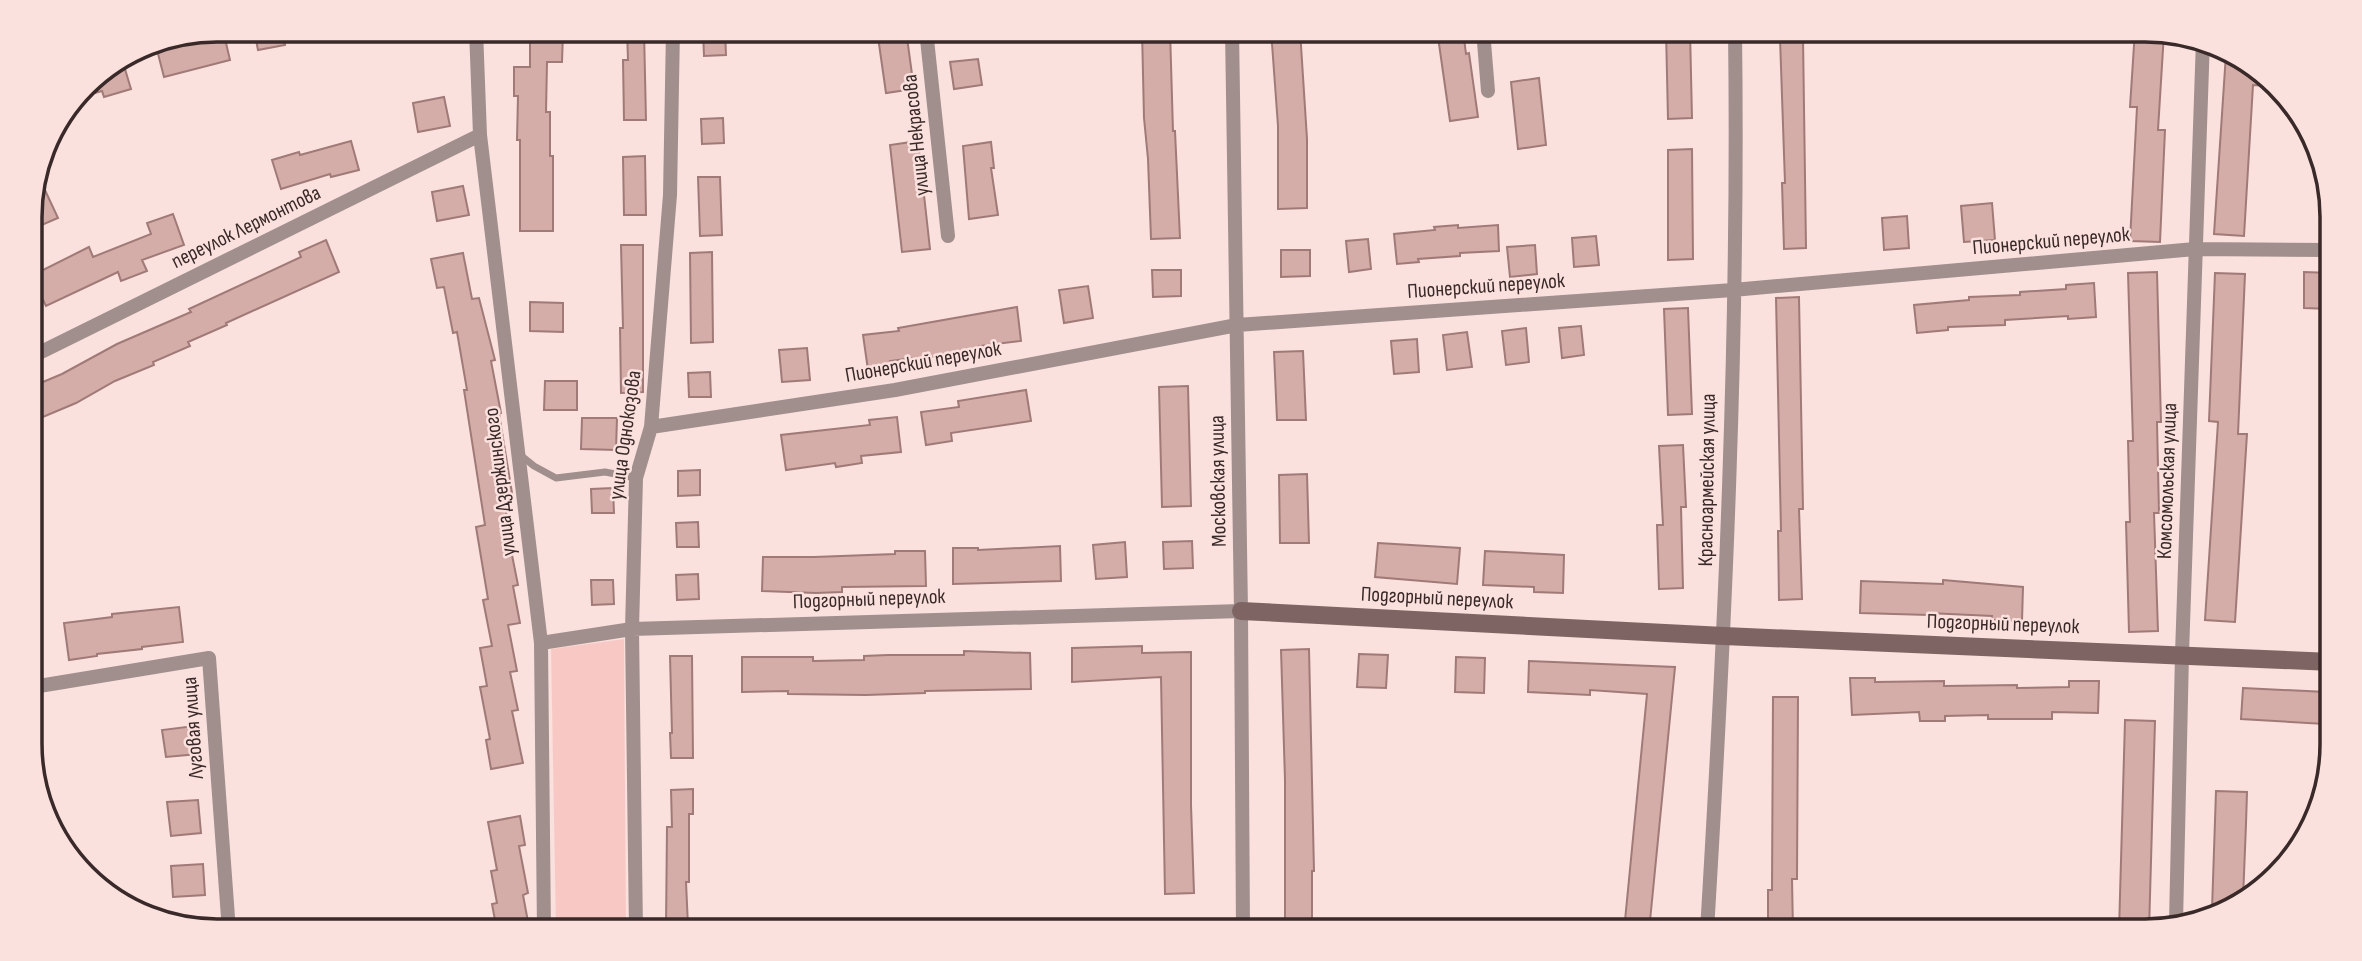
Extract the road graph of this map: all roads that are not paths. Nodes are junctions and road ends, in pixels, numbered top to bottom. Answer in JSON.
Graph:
{"nodes":[{"id":1,"x":476,"y":42,"type":"edge"},
{"id":2,"x":673,"y":42,"type":"edge"},
{"id":3,"x":927,"y":42,"type":"edge"},
{"id":4,"x":1232,"y":42,"type":"edge"},
{"id":5,"x":1484,"y":42,"type":"edge"},
{"id":6,"x":1735,"y":42,"type":"edge"},
{"id":7,"x":2203,"y":52,"type":"edge"},
{"id":8,"x":1488,"y":92,"type":"dead end"},
{"id":9,"x":480,"y":135,"type":"junction"},
{"id":10,"x":947,"y":236,"type":"dead end"},
{"id":11,"x":2195,"y":249,"type":"junction"},
{"id":12,"x":2320,"y":250,"type":"edge"},
{"id":13,"x":1733,"y":289,"type":"junction"},
{"id":14,"x":1237,"y":325,"type":"junction"},
{"id":15,"x":42,"y":352,"type":"edge"},
{"id":16,"x":651,"y":427,"type":"junction"},
{"id":17,"x":518,"y":453,"type":"junction"},
{"id":18,"x":636,"y":478,"type":"junction"},
{"id":19,"x":1241,"y":611,"type":"junction"},
{"id":20,"x":632,"y":629,"type":"junction"},
{"id":21,"x":1724,"y":636,"type":"junction"},
{"id":22,"x":541,"y":643,"type":"junction"},
{"id":23,"x":2182,"y":654,"type":"junction"},
{"id":24,"x":2320,"y":661,"type":"edge"},
{"id":25,"x":42,"y":686,"type":"edge"},
{"id":26,"x":2176,"y":916,"type":"edge"},
{"id":27,"x":228,"y":919,"type":"edge"},
{"id":28,"x":544,"y":919,"type":"edge"},
{"id":29,"x":636,"y":919,"type":"edge"},
{"id":30,"x":1242,"y":919,"type":"edge"},
{"id":31,"x":1708,"y":919,"type":"edge"}],
"edges":[{"from":1,"to":9,"type":"street","name":"улица Дзержинского"},
{"from":2,"to":16,"type":"street","name":"улица Однокозова"},
{"from":3,"to":10,"type":"street","name":"улица Некрасова"},
{"from":4,"to":14,"type":"street","name":"Московская улица"},
{"from":5,"to":8,"type":"street"},
{"from":6,"to":13,"type":"street","name":"Красноармейская улица"},
{"from":7,"to":11,"type":"street","name":"Комсомольская улица"},
{"from":9,"to":15,"type":"street","name":"переулок Лермонтова"},
{"from":9,"to":17,"type":"street","name":"улица Дзержинского"},
{"from":11,"to":12,"type":"street","name":"Пионерский переулок"},
{"from":11,"to":13,"type":"street","name":"Пионерский переулок"},
{"from":11,"to":23,"type":"street","name":"Комсомольская улица"},
{"from":13,"to":14,"type":"street","name":"Пионерский переулок"},
{"from":13,"to":21,"type":"street","name":"Красноармейская улица"},
{"from":14,"to":16,"type":"street","name":"Пионерский переулок"},
{"from":14,"to":19,"type":"street","name":"Московская улица"},
{"from":16,"to":18,"type":"street","name":"улица Однокозова"},
{"from":17,"to":18,"type":"lane"},
{"from":17,"to":22,"type":"street","name":"улица Дзержинского"},
{"from":18,"to":20,"type":"street","name":"улица Однокозова"},
{"from":19,"to":20,"type":"street","name":"Подгорный переулок"},
{"from":19,"to":21,"type":"main road","name":"Подгорный переулок"},
{"from":19,"to":30,"type":"street","name":"Московская улица"},
{"from":20,"to":22,"type":"street","name":"Подгорный переулок"},
{"from":20,"to":29,"type":"street","name":"улица Однокозова"},
{"from":21,"to":23,"type":"main road","name":"Подгорный переулок"},
{"from":21,"to":31,"type":"street","name":"Красноармейская улица"},
{"from":22,"to":28,"type":"street","name":"улица Дзержинского"},
{"from":23,"to":24,"type":"main road","name":"Подгорный переулок"},
{"from":23,"to":26,"type":"street","name":"Комсомольская улица"},
{"from":25,"to":27,"type":"street","name":"Луговая улица"}]}
